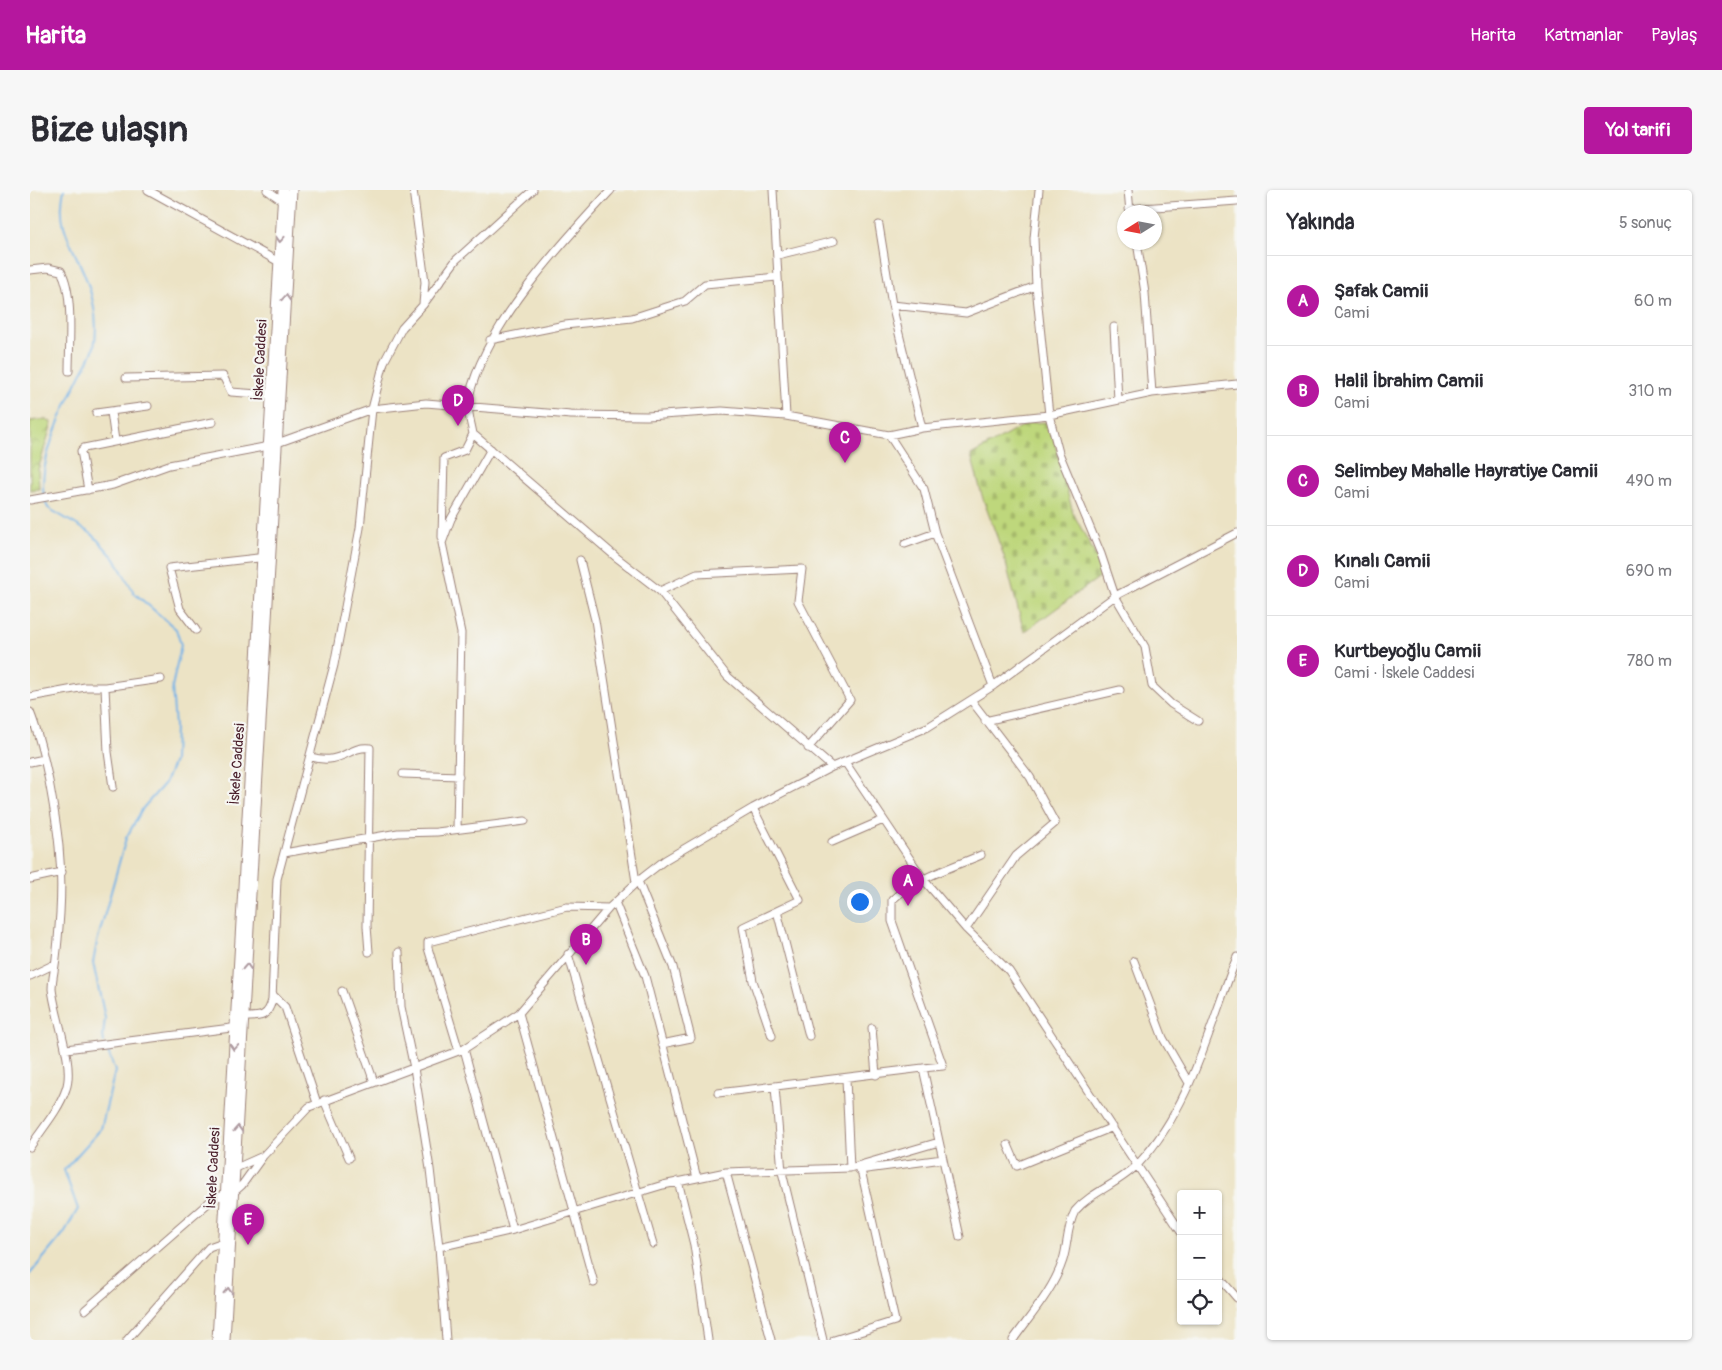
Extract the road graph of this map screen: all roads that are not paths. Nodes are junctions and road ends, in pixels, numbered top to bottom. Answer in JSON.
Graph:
{"nodes":[{"id":1,"x":148,"y":190,"type":"edge"},
{"id":2,"x":266,"y":190,"type":"edge"},
{"id":3,"x":283,"y":190,"type":"edge"},
{"id":4,"x":292,"y":190,"type":"edge"},
{"id":5,"x":414,"y":190,"type":"edge"},
{"id":6,"x":533,"y":190,"type":"edge"},
{"id":7,"x":611,"y":190,"type":"edge"},
{"id":8,"x":774,"y":190,"type":"edge"},
{"id":9,"x":1039,"y":190,"type":"edge"},
{"id":10,"x":1128,"y":190,"type":"edge"},
{"id":11,"x":1237,"y":201,"type":"edge"},
{"id":12,"x":283,"y":202,"type":"junction"},
{"id":13,"x":1129,"y":205,"type":"edge"},
{"id":14,"x":1162,"y":208,"type":"edge"},
{"id":15,"x":879,"y":225,"type":"dead end"},
{"id":16,"x":834,"y":241,"type":"dead end"},
{"id":17,"x":1138,"y":250,"type":"edge"},
{"id":18,"x":778,"y":254,"type":"junction"},
{"id":19,"x":279,"y":262,"type":"junction"},
{"id":20,"x":30,"y":270,"type":"edge"},
{"id":21,"x":778,"y":277,"type":"junction"},
{"id":22,"x":1036,"y":286,"type":"junction"},
{"id":23,"x":423,"y":305,"type":"junction"},
{"id":24,"x":892,"y":305,"type":"junction"},
{"id":25,"x":1114,"y":327,"type":"dead end"},
{"id":26,"x":490,"y":340,"type":"junction"},
{"id":27,"x":69,"y":371,"type":"dead end"},
{"id":28,"x":126,"y":378,"type":"dead end"},
{"id":29,"x":1237,"y":384,"type":"edge"},
{"id":30,"x":1152,"y":393,"type":"junction"},
{"id":31,"x":272,"y":395,"type":"junction"},
{"id":32,"x":1118,"y":400,"type":"junction"},
{"id":33,"x":148,"y":406,"type":"dead end"},
{"id":34,"x":468,"y":407,"type":"junction"},
{"id":35,"x":372,"y":409,"type":"junction"},
{"id":36,"x":111,"y":412,"type":"junction"},
{"id":37,"x":96,"y":413,"type":"dead end"},
{"id":38,"x":786,"y":416,"type":"junction"},
{"id":39,"x":1050,"y":416,"type":"junction"},
{"id":40,"x":213,"y":422,"type":"dead end"},
{"id":41,"x":922,"y":428,"type":"junction"},
{"id":42,"x":473,"y":434,"type":"junction"},
{"id":43,"x":889,"y":435,"type":"junction"},
{"id":44,"x":115,"y":441,"type":"junction"},
{"id":45,"x":273,"y":444,"type":"junction"},
{"id":46,"x":491,"y":449,"type":"junction"},
{"id":47,"x":88,"y":490,"type":"junction"},
{"id":48,"x":32,"y":500,"type":"edge"},
{"id":49,"x":936,"y":533,"type":"junction"},
{"id":50,"x":1237,"y":533,"type":"edge"},
{"id":51,"x":442,"y":543,"type":"junction"},
{"id":52,"x":905,"y":544,"type":"dead end"},
{"id":53,"x":266,"y":558,"type":"junction"},
{"id":54,"x":580,"y":560,"type":"dead end"},
{"id":55,"x":660,"y":590,"type":"junction"},
{"id":56,"x":1115,"y":596,"type":"junction"},
{"id":57,"x":196,"y":630,"type":"dead end"},
{"id":58,"x":161,"y":679,"type":"dead end"},
{"id":59,"x":993,"y":686,"type":"junction"},
{"id":60,"x":105,"y":687,"type":"junction"},
{"id":61,"x":1120,"y":690,"type":"dead end"},
{"id":62,"x":30,"y":697,"type":"edge"},
{"id":63,"x":971,"y":700,"type":"junction"},
{"id":64,"x":30,"y":712,"type":"edge"},
{"id":65,"x":985,"y":721,"type":"junction"},
{"id":66,"x":1198,"y":721,"type":"dead end"},
{"id":67,"x":808,"y":748,"type":"junction"},
{"id":68,"x":311,"y":756,"type":"junction"},
{"id":69,"x":44,"y":759,"type":"junction"},
{"id":70,"x":30,"y":762,"type":"edge"},
{"id":71,"x":845,"y":762,"type":"junction"},
{"id":72,"x":832,"y":767,"type":"junction"},
{"id":73,"x":403,"y":774,"type":"dead end"},
{"id":74,"x":459,"y":776,"type":"junction"},
{"id":75,"x":113,"y":787,"type":"dead end"},
{"id":76,"x":753,"y":808,"type":"junction"},
{"id":77,"x":883,"y":820,"type":"junction"},
{"id":78,"x":525,"y":821,"type":"dead end"},
{"id":79,"x":457,"y":829,"type":"junction"},
{"id":80,"x":369,"y":838,"type":"junction"},
{"id":81,"x":832,"y":842,"type":"dead end"},
{"id":82,"x":284,"y":853,"type":"junction"},
{"id":83,"x":981,"y":855,"type":"dead end"},
{"id":84,"x":62,"y":872,"type":"junction"},
{"id":85,"x":30,"y":879,"type":"edge"},
{"id":86,"x":924,"y":880,"type":"junction"},
{"id":87,"x":637,"y":881,"type":"junction"},
{"id":88,"x":612,"y":905,"type":"junction"},
{"id":89,"x":777,"y":911,"type":"junction"},
{"id":90,"x":966,"y":928,"type":"junction"},
{"id":91,"x":369,"y":952,"type":"dead end"},
{"id":92,"x":399,"y":952,"type":"dead end"},
{"id":93,"x":568,"y":954,"type":"junction"},
{"id":94,"x":1237,"y":957,"type":"edge"},
{"id":95,"x":1134,"y":961,"type":"dead end"},
{"id":96,"x":55,"y":964,"type":"junction"},
{"id":97,"x":30,"y":976,"type":"edge"},
{"id":98,"x":342,"y":991,"type":"dead end"},
{"id":99,"x":273,"y":995,"type":"junction"},
{"id":100,"x":519,"y":1013,"type":"junction"},
{"id":101,"x":241,"y":1023,"type":"junction"},
{"id":102,"x":872,"y":1028,"type":"dead end"},
{"id":103,"x":772,"y":1036,"type":"dead end"},
{"id":104,"x":809,"y":1036,"type":"dead end"},
{"id":105,"x":662,"y":1044,"type":"junction"},
{"id":106,"x":66,"y":1049,"type":"junction"},
{"id":107,"x":461,"y":1050,"type":"junction"},
{"id":108,"x":414,"y":1068,"type":"junction"},
{"id":109,"x":923,"y":1068,"type":"junction"},
{"id":110,"x":876,"y":1075,"type":"junction"},
{"id":111,"x":846,"y":1079,"type":"junction"},
{"id":112,"x":374,"y":1082,"type":"junction"},
{"id":113,"x":1189,"y":1083,"type":"junction"},
{"id":114,"x":775,"y":1087,"type":"junction"},
{"id":115,"x":718,"y":1093,"type":"dead end"},
{"id":116,"x":320,"y":1102,"type":"junction"},
{"id":117,"x":1113,"y":1127,"type":"junction"},
{"id":118,"x":940,"y":1142,"type":"junction"},
{"id":119,"x":1008,"y":1145,"type":"dead end"},
{"id":120,"x":30,"y":1147,"type":"edge"},
{"id":121,"x":263,"y":1156,"type":"junction"},
{"id":122,"x":348,"y":1158,"type":"dead end"},
{"id":123,"x":943,"y":1159,"type":"junction"},
{"id":124,"x":1138,"y":1164,"type":"junction"},
{"id":125,"x":236,"y":1168,"type":"junction"},
{"id":126,"x":850,"y":1168,"type":"junction"},
{"id":127,"x":861,"y":1170,"type":"junction"},
{"id":128,"x":726,"y":1172,"type":"junction"},
{"id":129,"x":782,"y":1172,"type":"junction"},
{"id":130,"x":821,"y":1175,"type":"dead end"},
{"id":131,"x":697,"y":1178,"type":"junction"},
{"id":132,"x":678,"y":1182,"type":"junction"},
{"id":133,"x":230,"y":1194,"type":"junction"},
{"id":134,"x":638,"y":1194,"type":"junction"},
{"id":135,"x":574,"y":1212,"type":"junction"},
{"id":136,"x":1177,"y":1226,"type":"edge"},
{"id":137,"x":513,"y":1230,"type":"junction"},
{"id":138,"x":960,"y":1237,"type":"dead end"},
{"id":139,"x":223,"y":1242,"type":"junction"},
{"id":140,"x":653,"y":1244,"type":"dead end"},
{"id":141,"x":439,"y":1247,"type":"junction"},
{"id":142,"x":1221,"y":1280,"type":"edge"},
{"id":143,"x":594,"y":1283,"type":"dead end"},
{"id":144,"x":1237,"y":1298,"type":"edge"},
{"id":145,"x":85,"y":1310,"type":"dead end"},
{"id":146,"x":127,"y":1340,"type":"edge"},
{"id":147,"x":217,"y":1340,"type":"edge"},
{"id":148,"x":226,"y":1340,"type":"edge"},
{"id":149,"x":446,"y":1340,"type":"edge"},
{"id":150,"x":708,"y":1340,"type":"edge"},
{"id":151,"x":770,"y":1340,"type":"edge"},
{"id":152,"x":823,"y":1340,"type":"edge"},
{"id":153,"x":834,"y":1340,"type":"edge"},
{"id":154,"x":1013,"y":1340,"type":"edge"}],
"edges":[{"from":1,"to":19,"type":"street"},
{"from":2,"to":12,"type":"street"},
{"from":3,"to":12,"type":"main road","name":"İskele Caddesi"},
{"from":45,"to":4,"type":"main road","one_way":true},
{"from":5,"to":23,"type":"street"},
{"from":6,"to":23,"type":"street"},
{"from":7,"to":26,"type":"street"},
{"from":8,"to":18,"type":"street"},
{"from":9,"to":22,"type":"street"},
{"from":10,"to":13,"type":"street"},
{"from":11,"to":14,"type":"street"},
{"from":12,"to":19,"type":"main road","name":"İskele Caddesi","one_way":true},
{"from":15,"to":24,"type":"street"},
{"from":16,"to":18,"type":"street"},
{"from":17,"to":30,"type":"street"},
{"from":18,"to":21,"type":"street"},
{"from":19,"to":31,"type":"main road","name":"İskele Caddesi"},
{"from":20,"to":27,"type":"street"},
{"from":21,"to":26,"type":"street"},
{"from":21,"to":38,"type":"street"},
{"from":22,"to":24,"type":"street"},
{"from":22,"to":39,"type":"street"},
{"from":23,"to":35,"type":"street"},
{"from":24,"to":41,"type":"street"},
{"from":25,"to":32,"type":"street"},
{"from":26,"to":34,"type":"street"},
{"from":28,"to":31,"type":"street"},
{"from":29,"to":30,"type":"street"},
{"from":30,"to":32,"type":"street"},
{"from":31,"to":45,"type":"main road","name":"İskele Caddesi"},
{"from":32,"to":39,"type":"street"},
{"from":33,"to":36,"type":"street"},
{"from":34,"to":35,"type":"street"},
{"from":34,"to":38,"type":"street"},
{"from":34,"to":42,"type":"street"},
{"from":35,"to":45,"type":"street"},
{"from":35,"to":68,"type":"street"},
{"from":36,"to":37,"type":"street"},
{"from":36,"to":44,"type":"street"},
{"from":38,"to":43,"type":"street"},
{"from":39,"to":41,"type":"street"},
{"from":39,"to":56,"type":"street"},
{"from":40,"to":44,"type":"street"},
{"from":41,"to":43,"type":"street"},
{"from":42,"to":46,"type":"street"},
{"from":42,"to":51,"type":"street"},
{"from":43,"to":49,"type":"street"},
{"from":44,"to":47,"type":"street"},
{"from":45,"to":47,"type":"street"},
{"from":45,"to":53,"type":"main road","name":"İskele Caddesi"},
{"from":46,"to":51,"type":"street"},
{"from":46,"to":55,"type":"street"},
{"from":47,"to":48,"type":"street"},
{"from":49,"to":52,"type":"street"},
{"from":49,"to":59,"type":"street"},
{"from":50,"to":56,"type":"street"},
{"from":51,"to":74,"type":"street"},
{"from":53,"to":57,"type":"street"},
{"from":53,"to":101,"type":"main road","name":"İskele Caddesi"},
{"from":101,"to":53,"type":"main road","one_way":true},
{"from":54,"to":87,"type":"street"},
{"from":55,"to":67,"type":"street"},
{"from":55,"to":67,"type":"street"},
{"from":56,"to":59,"type":"street"},
{"from":56,"to":66,"type":"street"},
{"from":58,"to":60,"type":"street"},
{"from":59,"to":63,"type":"street"},
{"from":60,"to":62,"type":"street"},
{"from":60,"to":75,"type":"street"},
{"from":61,"to":65,"type":"street"},
{"from":63,"to":65,"type":"street"},
{"from":63,"to":71,"type":"street"},
{"from":64,"to":69,"type":"street"},
{"from":65,"to":90,"type":"street"},
{"from":67,"to":72,"type":"street"},
{"from":68,"to":80,"type":"street"},
{"from":68,"to":82,"type":"street"},
{"from":69,"to":70,"type":"street"},
{"from":69,"to":84,"type":"street"},
{"from":71,"to":72,"type":"street"},
{"from":71,"to":77,"type":"street"},
{"from":72,"to":76,"type":"street"},
{"from":73,"to":74,"type":"street"},
{"from":74,"to":79,"type":"street"},
{"from":76,"to":87,"type":"street"},
{"from":76,"to":89,"type":"street"},
{"from":77,"to":81,"type":"street"},
{"from":77,"to":86,"type":"street"},
{"from":78,"to":79,"type":"street"},
{"from":79,"to":80,"type":"street"},
{"from":80,"to":82,"type":"street"},
{"from":80,"to":91,"type":"street"},
{"from":82,"to":99,"type":"street"},
{"from":83,"to":86,"type":"street"},
{"from":84,"to":85,"type":"street"},
{"from":84,"to":96,"type":"street"},
{"from":86,"to":90,"type":"street"},
{"from":86,"to":109,"type":"street"},
{"from":87,"to":88,"type":"street"},
{"from":87,"to":105,"type":"street"},
{"from":88,"to":93,"type":"street"},
{"from":88,"to":105,"type":"street"},
{"from":88,"to":107,"type":"street"},
{"from":89,"to":103,"type":"street"},
{"from":89,"to":104,"type":"street"},
{"from":90,"to":117,"type":"street"},
{"from":92,"to":108,"type":"street"},
{"from":93,"to":100,"type":"street"},
{"from":93,"to":134,"type":"street"},
{"from":94,"to":113,"type":"street"},
{"from":95,"to":113,"type":"street"},
{"from":96,"to":97,"type":"street"},
{"from":96,"to":106,"type":"street"},
{"from":98,"to":112,"type":"street"},
{"from":99,"to":101,"type":"street"},
{"from":99,"to":116,"type":"street"},
{"from":100,"to":107,"type":"street"},
{"from":100,"to":135,"type":"street"},
{"from":101,"to":106,"type":"street"},
{"from":125,"to":101,"type":"main road","one_way":true},
{"from":101,"to":133,"type":"main road","name":"İskele Caddesi","one_way":true},
{"from":102,"to":110,"type":"street"},
{"from":105,"to":131,"type":"street"},
{"from":106,"to":120,"type":"street"},
{"from":107,"to":108,"type":"street"},
{"from":107,"to":137,"type":"street"},
{"from":108,"to":112,"type":"street"},
{"from":108,"to":141,"type":"street"},
{"from":109,"to":110,"type":"street"},
{"from":109,"to":118,"type":"street"},
{"from":110,"to":111,"type":"street"},
{"from":111,"to":114,"type":"street"},
{"from":111,"to":126,"type":"street"},
{"from":112,"to":116,"type":"street"},
{"from":113,"to":124,"type":"street"},
{"from":114,"to":115,"type":"street"},
{"from":114,"to":129,"type":"street"},
{"from":116,"to":121,"type":"street"},
{"from":116,"to":122,"type":"street"},
{"from":117,"to":119,"type":"street"},
{"from":117,"to":124,"type":"street"},
{"from":118,"to":123,"type":"street"},
{"from":118,"to":126,"type":"street"},
{"from":121,"to":125,"type":"street"},
{"from":121,"to":133,"type":"street"},
{"from":123,"to":127,"type":"street"},
{"from":123,"to":138,"type":"street"},
{"from":124,"to":136,"type":"street"},
{"from":124,"to":154,"type":"street"},
{"from":125,"to":133,"type":"main road"},
{"from":126,"to":129,"type":"street"},
{"from":127,"to":130,"type":"street"},
{"from":127,"to":153,"type":"street"},
{"from":128,"to":129,"type":"street"},
{"from":128,"to":131,"type":"street"},
{"from":128,"to":151,"type":"street"},
{"from":129,"to":152,"type":"street"},
{"from":131,"to":132,"type":"street"},
{"from":132,"to":134,"type":"street"},
{"from":132,"to":150,"type":"street"},
{"from":133,"to":139,"type":"main road","name":"İskele Caddesi"},
{"from":133,"to":145,"type":"street"},
{"from":148,"to":133,"type":"main road","one_way":true},
{"from":134,"to":135,"type":"street"},
{"from":134,"to":140,"type":"street"},
{"from":135,"to":137,"type":"street"},
{"from":135,"to":143,"type":"street"},
{"from":137,"to":141,"type":"street"},
{"from":139,"to":146,"type":"street"},
{"from":139,"to":147,"type":"main road","name":"İskele Caddesi"},
{"from":141,"to":149,"type":"street"},
{"from":142,"to":144,"type":"street"}]}
